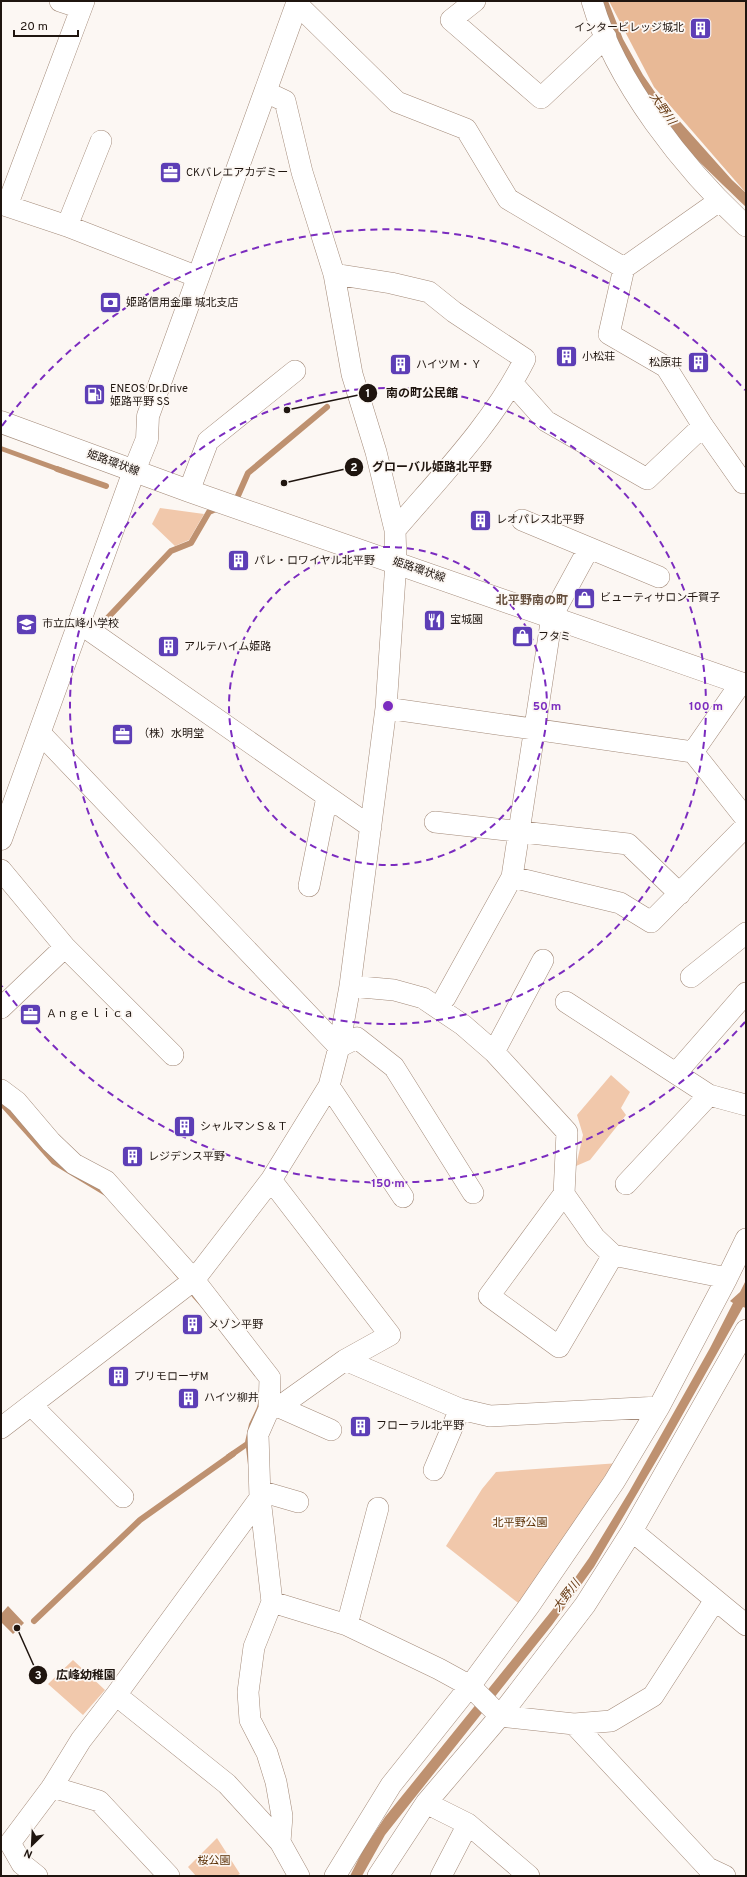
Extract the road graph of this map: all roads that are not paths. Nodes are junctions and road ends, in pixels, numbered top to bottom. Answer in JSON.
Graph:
{"nodes":[{"id":1,"x":60,"y":1,"type":"edge"},
{"id":2,"x":475,"y":1,"type":"edge"},
{"id":3,"x":592,"y":1,"type":"edge"},
{"id":4,"x":298,"y":2,"type":"edge"},
{"id":5,"x":83,"y":5,"type":"edge"},
{"id":6,"x":606,"y":37,"type":"junction"},
{"id":7,"x":266,"y":92,"type":"junction"},
{"id":8,"x":101,"y":141,"type":"dead end"},
{"id":9,"x":719,"y":201,"type":"junction"},
{"id":10,"x":4,"y":205,"type":"edge"},
{"id":11,"x":67,"y":226,"type":"junction"},
{"id":12,"x":746,"y":226,"type":"edge"},
{"id":13,"x":624,"y":268,"type":"junction"},
{"id":14,"x":334,"y":274,"type":"junction"},
{"id":15,"x":198,"y":277,"type":"junction"},
{"id":16,"x":295,"y":371,"type":"dead end"},
{"id":17,"x":513,"y":384,"type":"junction"},
{"id":18,"x":1,"y":422,"type":"edge"},
{"id":19,"x":703,"y":426,"type":"junction"},
{"id":20,"x":134,"y":471,"type":"junction"},
{"id":21,"x":743,"y":483,"type":"dead end"},
{"id":22,"x":189,"y":491,"type":"junction"},
{"id":23,"x":522,"y":520,"type":"dead end"},
{"id":24,"x":395,"y":530,"type":"junction"},
{"id":25,"x":589,"y":548,"type":"junction"},
{"id":26,"x":396,"y":562,"type":"junction"},
{"id":27,"x":659,"y":577,"type":"dead end"},
{"id":28,"x":552,"y":616,"type":"junction"},
{"id":29,"x":80,"y":623,"type":"junction"},
{"id":30,"x":744,"y":684,"type":"edge"},
{"id":31,"x":386,"y":708,"type":"junction"},
{"id":32,"x":535,"y":730,"type":"junction"},
{"id":33,"x":40,"y":732,"type":"junction"},
{"id":34,"x":692,"y":752,"type":"junction"},
{"id":35,"x":327,"y":796,"type":"junction"},
{"id":36,"x":746,"y":819,"type":"edge"},
{"id":37,"x":435,"y":822,"type":"dead end"},
{"id":38,"x":746,"y":826,"type":"edge"},
{"id":39,"x":371,"y":827,"type":"junction"},
{"id":40,"x":519,"y":832,"type":"junction"},
{"id":41,"x":1,"y":839,"type":"edge"},
{"id":42,"x":1,"y":870,"type":"edge"},
{"id":43,"x":512,"y":877,"type":"junction"},
{"id":44,"x":309,"y":886,"type":"dead end"},
{"id":45,"x":680,"y":894,"type":"junction"},
{"id":46,"x":746,"y":933,"type":"edge"},
{"id":47,"x":65,"y":947,"type":"junction"},
{"id":48,"x":543,"y":960,"type":"dead end"},
{"id":49,"x":691,"y":977,"type":"dead end"},
{"id":50,"x":350,"y":986,"type":"junction"},
{"id":51,"x":746,"y":993,"type":"edge"},
{"id":52,"x":445,"y":998,"type":"dead end"},
{"id":53,"x":566,"y":1002,"type":"dead end"},
{"id":54,"x":1,"y":1008,"type":"edge"},
{"id":55,"x":339,"y":1047,"type":"junction"},
{"id":56,"x":494,"y":1052,"type":"junction"},
{"id":57,"x":173,"y":1055,"type":"dead end"},
{"id":58,"x":677,"y":1072,"type":"junction"},
{"id":59,"x":328,"y":1086,"type":"junction"},
{"id":60,"x":1,"y":1090,"type":"edge"},
{"id":61,"x":709,"y":1095,"type":"junction"},
{"id":62,"x":746,"y":1104,"type":"edge"},
{"id":63,"x":271,"y":1180,"type":"junction"},
{"id":64,"x":626,"y":1184,"type":"dead end"},
{"id":65,"x":473,"y":1193,"type":"dead end"},
{"id":66,"x":564,"y":1194,"type":"junction"},
{"id":67,"x":403,"y":1197,"type":"dead end"},
{"id":68,"x":746,"y":1239,"type":"edge"},
{"id":69,"x":613,"y":1255,"type":"junction"},
{"id":70,"x":728,"y":1278,"type":"junction"},
{"id":71,"x":194,"y":1280,"type":"junction"},
{"id":72,"x":746,"y":1330,"type":"edge"},
{"id":73,"x":345,"y":1360,"type":"junction"},
{"id":74,"x":31,"y":1405,"type":"junction"},
{"id":75,"x":658,"y":1407,"type":"junction"},
{"id":76,"x":274,"y":1408,"type":"junction"},
{"id":77,"x":460,"y":1409,"type":"junction"},
{"id":78,"x":1,"y":1428,"type":"edge"},
{"id":79,"x":331,"y":1430,"type":"dead end"},
{"id":80,"x":434,"y":1470,"type":"dead end"},
{"id":81,"x":260,"y":1495,"type":"junction"},
{"id":82,"x":123,"y":1497,"type":"dead end"},
{"id":83,"x":298,"y":1502,"type":"dead end"},
{"id":84,"x":378,"y":1508,"type":"dead end"},
{"id":85,"x":632,"y":1530,"type":"junction"},
{"id":86,"x":715,"y":1600,"type":"junction"},
{"id":87,"x":272,"y":1602,"type":"junction"},
{"id":88,"x":347,"y":1625,"type":"junction"},
{"id":89,"x":746,"y":1625,"type":"edge"},
{"id":90,"x":470,"y":1686,"type":"junction"},
{"id":91,"x":116,"y":1695,"type":"junction"},
{"id":92,"x":500,"y":1716,"type":"junction"},
{"id":93,"x":574,"y":1724,"type":"junction"},
{"id":94,"x":52,"y":1787,"type":"junction"},
{"id":95,"x":426,"y":1803,"type":"junction"},
{"id":96,"x":468,"y":1824,"type":"junction"},
{"id":97,"x":280,"y":1842,"type":"junction"},
{"id":98,"x":6,"y":1849,"type":"edge"},
{"id":99,"x":37,"y":1876,"type":"edge"},
{"id":100,"x":169,"y":1876,"type":"edge"},
{"id":101,"x":299,"y":1876,"type":"edge"},
{"id":102,"x":335,"y":1876,"type":"edge"},
{"id":103,"x":378,"y":1876,"type":"edge"},
{"id":104,"x":441,"y":1876,"type":"edge"},
{"id":105,"x":530,"y":1876,"type":"edge"},
{"id":106,"x":725,"y":1876,"type":"edge"}],
"edges":[{"from":1,"to":5,"type":"street"},
{"from":2,"to":6,"type":"street"},
{"from":3,"to":6,"type":"street"},
{"from":4,"to":7,"type":"street"},
{"from":4,"to":13,"type":"street"},
{"from":5,"to":10,"type":"street"},
{"from":6,"to":9,"type":"street"},
{"from":7,"to":14,"type":"street"},
{"from":7,"to":15,"type":"street"},
{"from":8,"to":11,"type":"street"},
{"from":9,"to":12,"type":"street"},
{"from":9,"to":13,"type":"street"},
{"from":10,"to":11,"type":"street"},
{"from":11,"to":15,"type":"street"},
{"from":13,"to":19,"type":"street"},
{"from":14,"to":17,"type":"street"},
{"from":14,"to":24,"type":"street"},
{"from":15,"to":20,"type":"street"},
{"from":16,"to":22,"type":"street"},
{"from":17,"to":19,"type":"street"},
{"from":17,"to":24,"type":"street"},
{"from":18,"to":20,"type":"street","name":"姫路環状線"},
{"from":19,"to":21,"type":"street"},
{"from":20,"to":22,"type":"street","name":"姫路環状線"},
{"from":20,"to":29,"type":"street"},
{"from":22,"to":26,"type":"street","name":"姫路環状線"},
{"from":23,"to":25,"type":"street"},
{"from":24,"to":26,"type":"street"},
{"from":25,"to":27,"type":"street"},
{"from":25,"to":28,"type":"street"},
{"from":26,"to":28,"type":"street","name":"姫路環状線"},
{"from":26,"to":31,"type":"street"},
{"from":28,"to":30,"type":"street","name":"姫路環状線"},
{"from":28,"to":32,"type":"street"},
{"from":29,"to":33,"type":"street"},
{"from":29,"to":35,"type":"street"},
{"from":30,"to":34,"type":"street"},
{"from":31,"to":32,"type":"street"},
{"from":31,"to":39,"type":"street"},
{"from":32,"to":34,"type":"street"},
{"from":32,"to":40,"type":"street"},
{"from":33,"to":41,"type":"street"},
{"from":33,"to":55,"type":"street"},
{"from":34,"to":36,"type":"street"},
{"from":35,"to":39,"type":"street"},
{"from":35,"to":44,"type":"street"},
{"from":37,"to":40,"type":"street"},
{"from":38,"to":45,"type":"street"},
{"from":39,"to":50,"type":"street"},
{"from":40,"to":43,"type":"street"},
{"from":40,"to":45,"type":"street"},
{"from":42,"to":47,"type":"street"},
{"from":43,"to":45,"type":"street"},
{"from":43,"to":52,"type":"street"},
{"from":46,"to":49,"type":"street"},
{"from":47,"to":54,"type":"street"},
{"from":47,"to":57,"type":"street"},
{"from":48,"to":56,"type":"street"},
{"from":50,"to":55,"type":"street"},
{"from":50,"to":56,"type":"street"},
{"from":51,"to":58,"type":"street"},
{"from":53,"to":58,"type":"street"},
{"from":55,"to":59,"type":"street"},
{"from":55,"to":65,"type":"street"},
{"from":56,"to":66,"type":"street"},
{"from":58,"to":61,"type":"street"},
{"from":59,"to":63,"type":"street"},
{"from":59,"to":67,"type":"street"},
{"from":60,"to":71,"type":"street"},
{"from":61,"to":62,"type":"street"},
{"from":61,"to":64,"type":"street"},
{"from":63,"to":71,"type":"street"},
{"from":63,"to":73,"type":"street"},
{"from":66,"to":69,"type":"street"},
{"from":66,"to":69,"type":"street"},
{"from":68,"to":70,"type":"street"},
{"from":69,"to":70,"type":"street"},
{"from":70,"to":75,"type":"street"},
{"from":71,"to":74,"type":"street"},
{"from":71,"to":76,"type":"street"},
{"from":72,"to":85,"type":"street"},
{"from":73,"to":76,"type":"street"},
{"from":73,"to":77,"type":"street"},
{"from":74,"to":78,"type":"street"},
{"from":74,"to":82,"type":"street"},
{"from":75,"to":77,"type":"street"},
{"from":75,"to":90,"type":"street"},
{"from":76,"to":79,"type":"street"},
{"from":76,"to":81,"type":"street"},
{"from":77,"to":80,"type":"street"},
{"from":81,"to":83,"type":"street"},
{"from":81,"to":87,"type":"street"},
{"from":81,"to":91,"type":"street"},
{"from":84,"to":88,"type":"street"},
{"from":85,"to":86,"type":"street"},
{"from":85,"to":92,"type":"street"},
{"from":86,"to":89,"type":"street"},
{"from":86,"to":93,"type":"street"},
{"from":87,"to":88,"type":"street"},
{"from":87,"to":97,"type":"street"},
{"from":88,"to":90,"type":"street"},
{"from":90,"to":92,"type":"street"},
{"from":90,"to":102,"type":"street"},
{"from":91,"to":94,"type":"street"},
{"from":91,"to":97,"type":"street"},
{"from":92,"to":93,"type":"street"},
{"from":92,"to":95,"type":"street"},
{"from":93,"to":106,"type":"street"},
{"from":94,"to":98,"type":"street"},
{"from":94,"to":100,"type":"street"},
{"from":95,"to":96,"type":"street"},
{"from":95,"to":103,"type":"street"},
{"from":96,"to":104,"type":"street"},
{"from":96,"to":105,"type":"street"},
{"from":97,"to":101,"type":"street"},
{"from":98,"to":99,"type":"street"}]}
